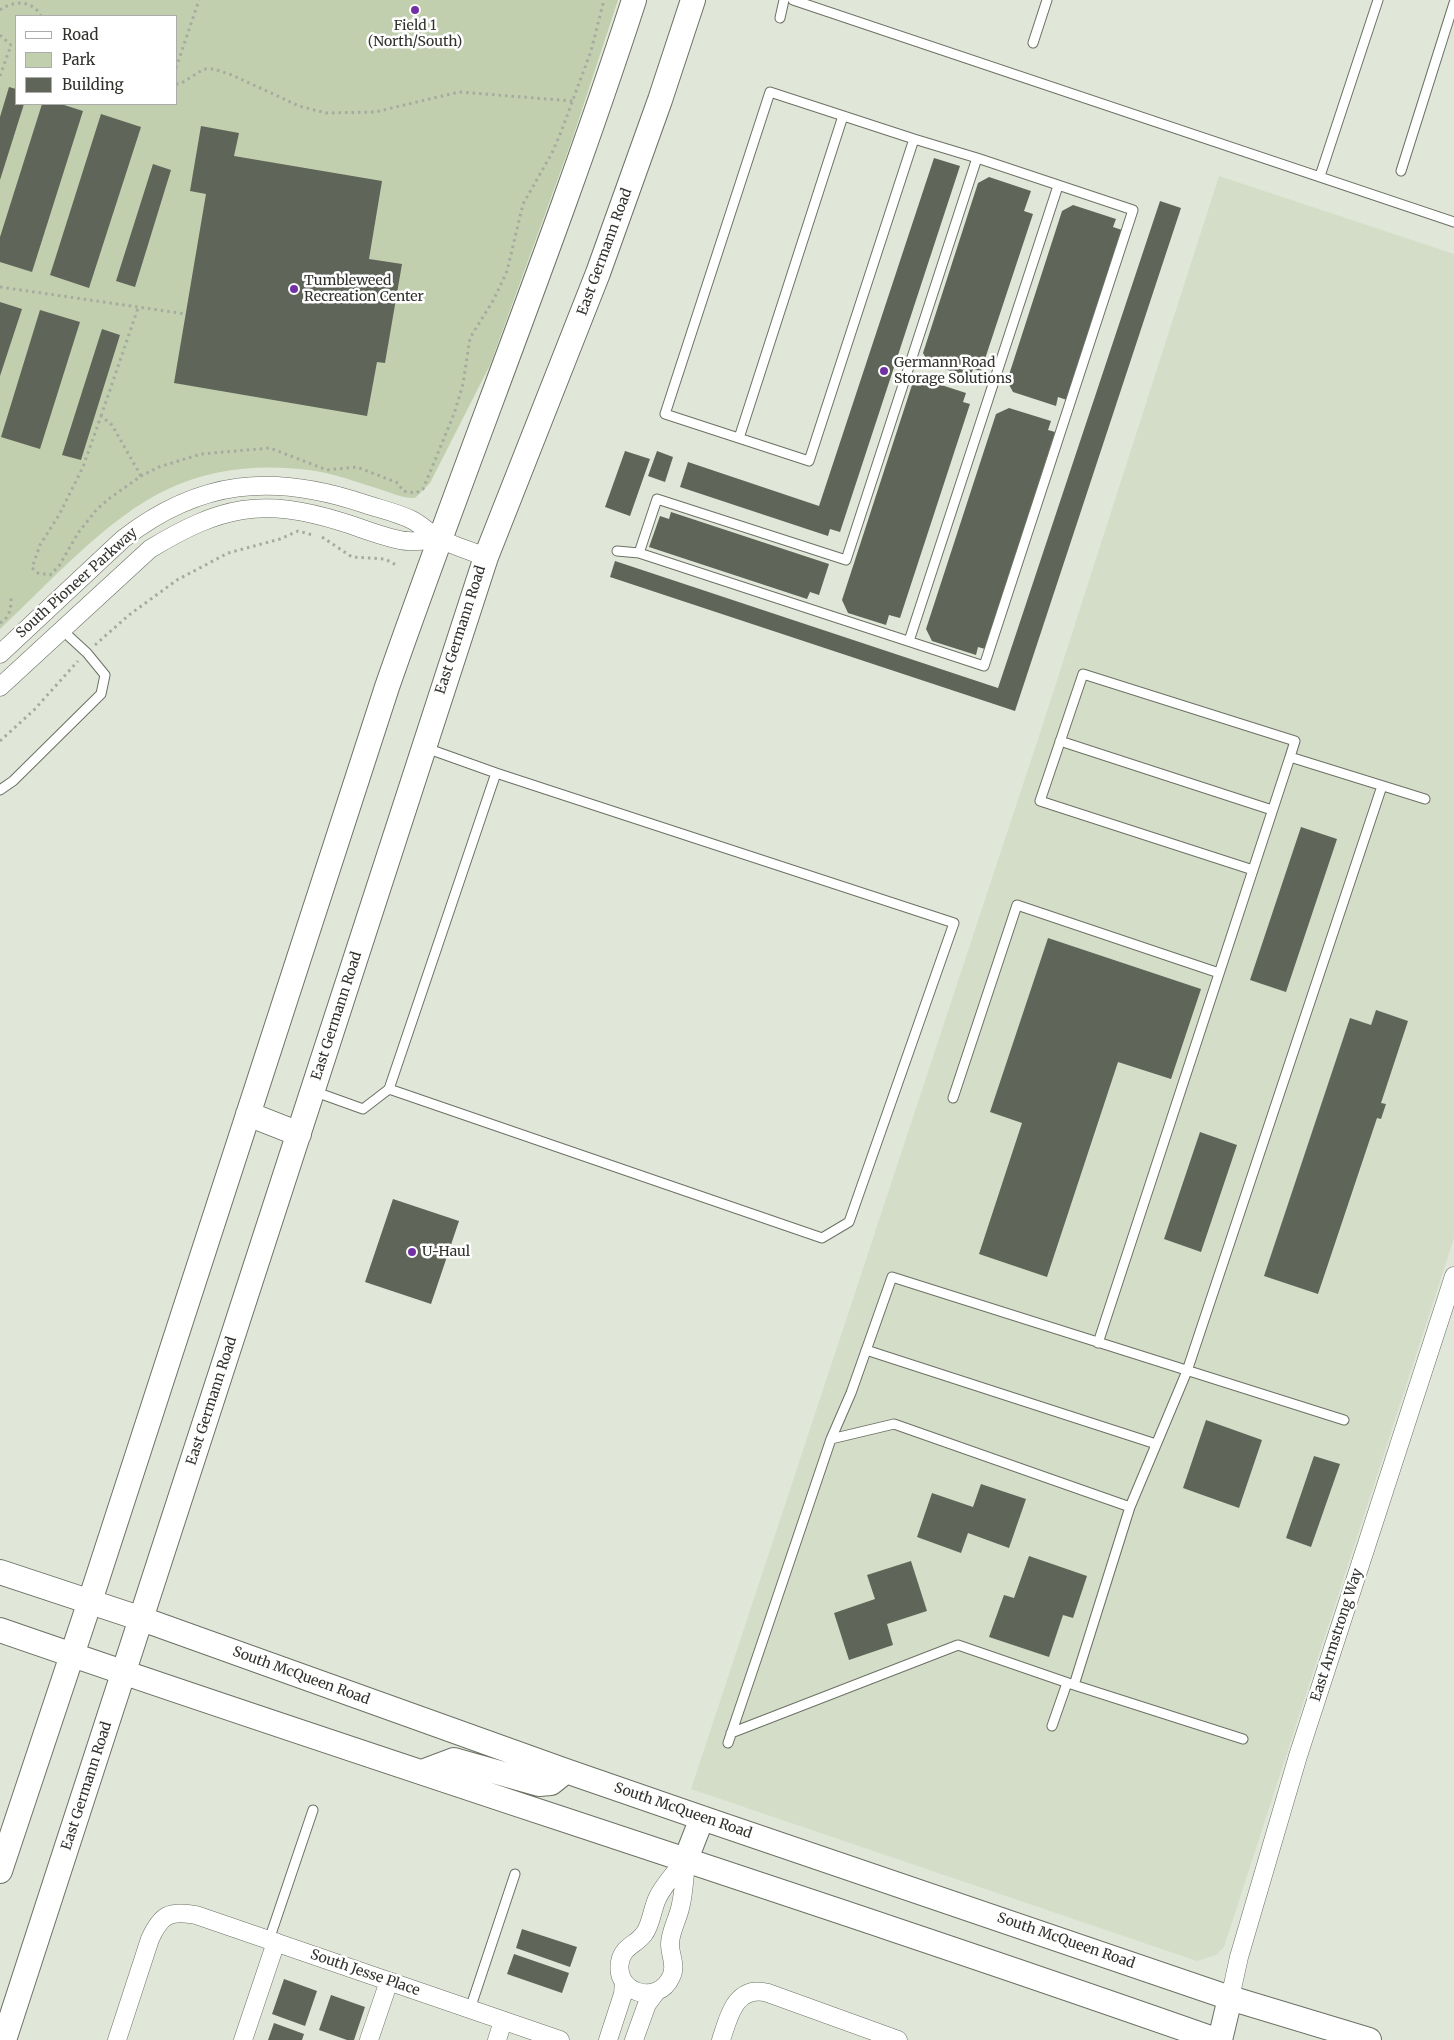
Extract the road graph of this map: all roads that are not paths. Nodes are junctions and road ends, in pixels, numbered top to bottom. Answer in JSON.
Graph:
{"nodes":[{"id":1,"x":634,"y":0,"type":"edge"},
{"id":2,"x":693,"y":0,"type":"edge"},
{"id":3,"x":784,"y":0,"type":"edge"},
{"id":4,"x":793,"y":0,"type":"edge"},
{"id":5,"x":1047,"y":0,"type":"edge"},
{"id":6,"x":1378,"y":0,"type":"edge"},
{"id":7,"x":1454,"y":3,"type":"edge"},
{"id":8,"x":780,"y":18,"type":"dead end"},
{"id":9,"x":1033,"y":43,"type":"dead end"},
{"id":10,"x":843,"y":116,"type":"junction"},
{"id":11,"x":914,"y":139,"type":"junction"},
{"id":12,"x":977,"y":158,"type":"junction"},
{"id":13,"x":1401,"y":171,"type":"dead end"},
{"id":14,"x":1320,"y":176,"type":"junction"},
{"id":15,"x":1058,"y":186,"type":"junction"},
{"id":16,"x":1454,"y":222,"type":"edge"},
{"id":17,"x":739,"y":438,"type":"junction"},
{"id":18,"x":439,"y":539,"type":"junction"},
{"id":19,"x":617,"y":551,"type":"dead end"},
{"id":20,"x":640,"y":554,"type":"junction"},
{"id":21,"x":486,"y":557,"type":"junction"},
{"id":22,"x":45,"y":612,"type":"junction"},
{"id":23,"x":61,"y":629,"type":"junction"},
{"id":24,"x":909,"y":642,"type":"junction"},
{"id":25,"x":0,"y":654,"type":"edge"},
{"id":26,"x":0,"y":687,"type":"edge"},
{"id":27,"x":1060,"y":741,"type":"junction"},
{"id":28,"x":423,"y":747,"type":"junction"},
{"id":29,"x":1290,"y":757,"type":"junction"},
{"id":30,"x":496,"y":773,"type":"junction"},
{"id":31,"x":1382,"y":786,"type":"junction"},
{"id":32,"x":0,"y":790,"type":"edge"},
{"id":33,"x":1425,"y":799,"type":"dead end"},
{"id":34,"x":1272,"y":810,"type":"junction"},
{"id":35,"x":1253,"y":870,"type":"junction"},
{"id":36,"x":1219,"y":972,"type":"junction"},
{"id":37,"x":389,"y":1089,"type":"junction"},
{"id":38,"x":313,"y":1091,"type":"junction"},
{"id":39,"x":953,"y":1098,"type":"dead end"},
{"id":40,"x":248,"y":1114,"type":"junction"},
{"id":41,"x":299,"y":1134,"type":"junction"},
{"id":42,"x":1454,"y":1276,"type":"edge"},
{"id":43,"x":1098,"y":1343,"type":"junction"},
{"id":44,"x":866,"y":1350,"type":"junction"},
{"id":45,"x":1187,"y":1371,"type":"junction"},
{"id":46,"x":1344,"y":1420,"type":"dead end"},
{"id":47,"x":831,"y":1439,"type":"junction"},
{"id":48,"x":1156,"y":1444,"type":"junction"},
{"id":49,"x":1130,"y":1507,"type":"junction"},
{"id":50,"x":0,"y":1572,"type":"edge"},
{"id":51,"x":90,"y":1601,"type":"junction"},
{"id":52,"x":142,"y":1619,"type":"junction"},
{"id":53,"x":0,"y":1630,"type":"edge"},
{"id":54,"x":72,"y":1654,"type":"junction"},
{"id":55,"x":124,"y":1673,"type":"junction"},
{"id":56,"x":1070,"y":1684,"type":"junction"},
{"id":57,"x":1052,"y":1726,"type":"dead end"},
{"id":58,"x":731,"y":1733,"type":"junction"},
{"id":59,"x":1242,"y":1738,"type":"dead end"},
{"id":60,"x":728,"y":1743,"type":"dead end"},
{"id":61,"x":566,"y":1771,"type":"junction"},
{"id":62,"x":422,"y":1772,"type":"junction"},
{"id":63,"x":313,"y":1810,"type":"dead end"},
{"id":64,"x":702,"y":1818,"type":"junction"},
{"id":65,"x":686,"y":1859,"type":"junction"},
{"id":66,"x":0,"y":1872,"type":"edge"},
{"id":67,"x":515,"y":1874,"type":"dead end"},
{"id":68,"x":272,"y":1941,"type":"junction"},
{"id":69,"x":389,"y":1981,"type":"junction"},
{"id":70,"x":624,"y":1982,"type":"junction"},
{"id":71,"x":656,"y":1992,"type":"junction"},
{"id":72,"x":1230,"y":1998,"type":"junction"},
{"id":73,"x":470,"y":2009,"type":"junction"},
{"id":74,"x":503,"y":2021,"type":"junction"},
{"id":75,"x":4,"y":2040,"type":"edge"},
{"id":76,"x":116,"y":2040,"type":"edge"},
{"id":77,"x":243,"y":2040,"type":"edge"},
{"id":78,"x":369,"y":2040,"type":"edge"},
{"id":79,"x":497,"y":2040,"type":"edge"},
{"id":80,"x":560,"y":2040,"type":"edge"},
{"id":81,"x":608,"y":2040,"type":"edge"},
{"id":82,"x":634,"y":2040,"type":"edge"},
{"id":83,"x":721,"y":2040,"type":"edge"},
{"id":84,"x":898,"y":2040,"type":"edge"},
{"id":85,"x":1216,"y":2040,"type":"edge"},
{"id":86,"x":1220,"y":2040,"type":"edge"},
{"id":87,"x":1368,"y":2040,"type":"edge"}],
"edges":[{"from":1,"to":18,"type":"main road"},
{"from":2,"to":21,"type":"main road","name":"East Germann Road"},
{"from":3,"to":8,"type":"lane"},
{"from":4,"to":14,"type":"lane"},
{"from":5,"to":9,"type":"lane"},
{"from":6,"to":14,"type":"lane"},
{"from":7,"to":13,"type":"lane"},
{"from":10,"to":11,"type":"lane"},
{"from":10,"to":17,"type":"lane"},
{"from":10,"to":17,"type":"lane"},
{"from":11,"to":12,"type":"lane"},
{"from":11,"to":17,"type":"lane"},
{"from":12,"to":15,"type":"lane"},
{"from":12,"to":20,"type":"lane"},
{"from":14,"to":16,"type":"lane"},
{"from":15,"to":24,"type":"lane"},
{"from":15,"to":24,"type":"lane"},
{"from":18,"to":21,"type":"street","name":"South Pioneer Parkway"},
{"from":18,"to":22,"type":"street","name":"South Pioneer Parkway"},
{"from":18,"to":23,"type":"street","name":"South Pioneer Parkway"},
{"from":18,"to":40,"type":"main road"},
{"from":19,"to":20,"type":"lane"},
{"from":20,"to":24,"type":"lane"},
{"from":21,"to":28,"type":"main road","name":"East Germann Road"},
{"from":22,"to":23,"type":"street"},
{"from":22,"to":25,"type":"street","name":"South Pioneer Parkway"},
{"from":23,"to":26,"type":"street","name":"South Pioneer Parkway"},
{"from":23,"to":32,"type":"lane"},
{"from":27,"to":29,"type":"lane"},
{"from":27,"to":34,"type":"lane"},
{"from":27,"to":35,"type":"lane"},
{"from":28,"to":30,"type":"lane"},
{"from":28,"to":38,"type":"main road","name":"East Germann Road"},
{"from":29,"to":31,"type":"lane"},
{"from":29,"to":34,"type":"lane"},
{"from":30,"to":37,"type":"lane"},
{"from":30,"to":37,"type":"lane"},
{"from":31,"to":33,"type":"lane"},
{"from":31,"to":45,"type":"lane"},
{"from":34,"to":35,"type":"lane"},
{"from":35,"to":36,"type":"lane"},
{"from":36,"to":39,"type":"lane"},
{"from":36,"to":43,"type":"lane"},
{"from":37,"to":38,"type":"lane"},
{"from":38,"to":41,"type":"main road","name":"East Germann Road"},
{"from":40,"to":41,"type":"main road"},
{"from":40,"to":51,"type":"main road"},
{"from":41,"to":52,"type":"main road","name":"East Germann Road"},
{"from":42,"to":72,"type":"street","name":"East Armstrong Way"},
{"from":43,"to":44,"type":"lane"},
{"from":43,"to":45,"type":"lane"},
{"from":44,"to":47,"type":"lane"},
{"from":44,"to":48,"type":"lane"},
{"from":45,"to":46,"type":"lane"},
{"from":45,"to":48,"type":"lane"},
{"from":47,"to":49,"type":"lane"},
{"from":47,"to":58,"type":"lane"},
{"from":48,"to":49,"type":"lane"},
{"from":49,"to":56,"type":"lane"},
{"from":50,"to":51,"type":"main road","name":"South McQueen Road"},
{"from":51,"to":52,"type":"main road","name":"South McQueen Road"},
{"from":51,"to":54,"type":"main road"},
{"from":52,"to":55,"type":"main road","name":"East Germann Road"},
{"from":52,"to":61,"type":"main road","name":"South McQueen Road"},
{"from":53,"to":54,"type":"main road"},
{"from":54,"to":55,"type":"main road"},
{"from":54,"to":66,"type":"main road"},
{"from":55,"to":62,"type":"main road"},
{"from":55,"to":75,"type":"main road","name":"East Germann Road"},
{"from":56,"to":57,"type":"lane"},
{"from":56,"to":58,"type":"lane"},
{"from":56,"to":59,"type":"lane"},
{"from":58,"to":60,"type":"lane"},
{"from":61,"to":62,"type":"main road"},
{"from":61,"to":64,"type":"main road","name":"South McQueen Road"},
{"from":62,"to":65,"type":"main road"},
{"from":63,"to":68,"type":"lane"},
{"from":64,"to":65,"type":"main road"},
{"from":64,"to":72,"type":"main road","name":"South McQueen Road"},
{"from":65,"to":70,"type":"street"},
{"from":65,"to":71,"type":"street"},
{"from":65,"to":85,"type":"main road"},
{"from":67,"to":73,"type":"lane"},
{"from":68,"to":69,"type":"street","name":"South Jesse Place"},
{"from":68,"to":76,"type":"street","name":"South Jesse Place"},
{"from":68,"to":77,"type":"street"},
{"from":69,"to":73,"type":"street","name":"South Jesse Place"},
{"from":69,"to":78,"type":"street"},
{"from":70,"to":71,"type":"street"},
{"from":70,"to":81,"type":"street"},
{"from":71,"to":82,"type":"street"},
{"from":72,"to":86,"type":"main road"},
{"from":72,"to":87,"type":"main road","name":"South McQueen Road"},
{"from":73,"to":74,"type":"street","name":"South Jesse Place"},
{"from":74,"to":79,"type":"street"},
{"from":74,"to":80,"type":"street","name":"South Jesse Place"},
{"from":83,"to":84,"type":"street"}]}
